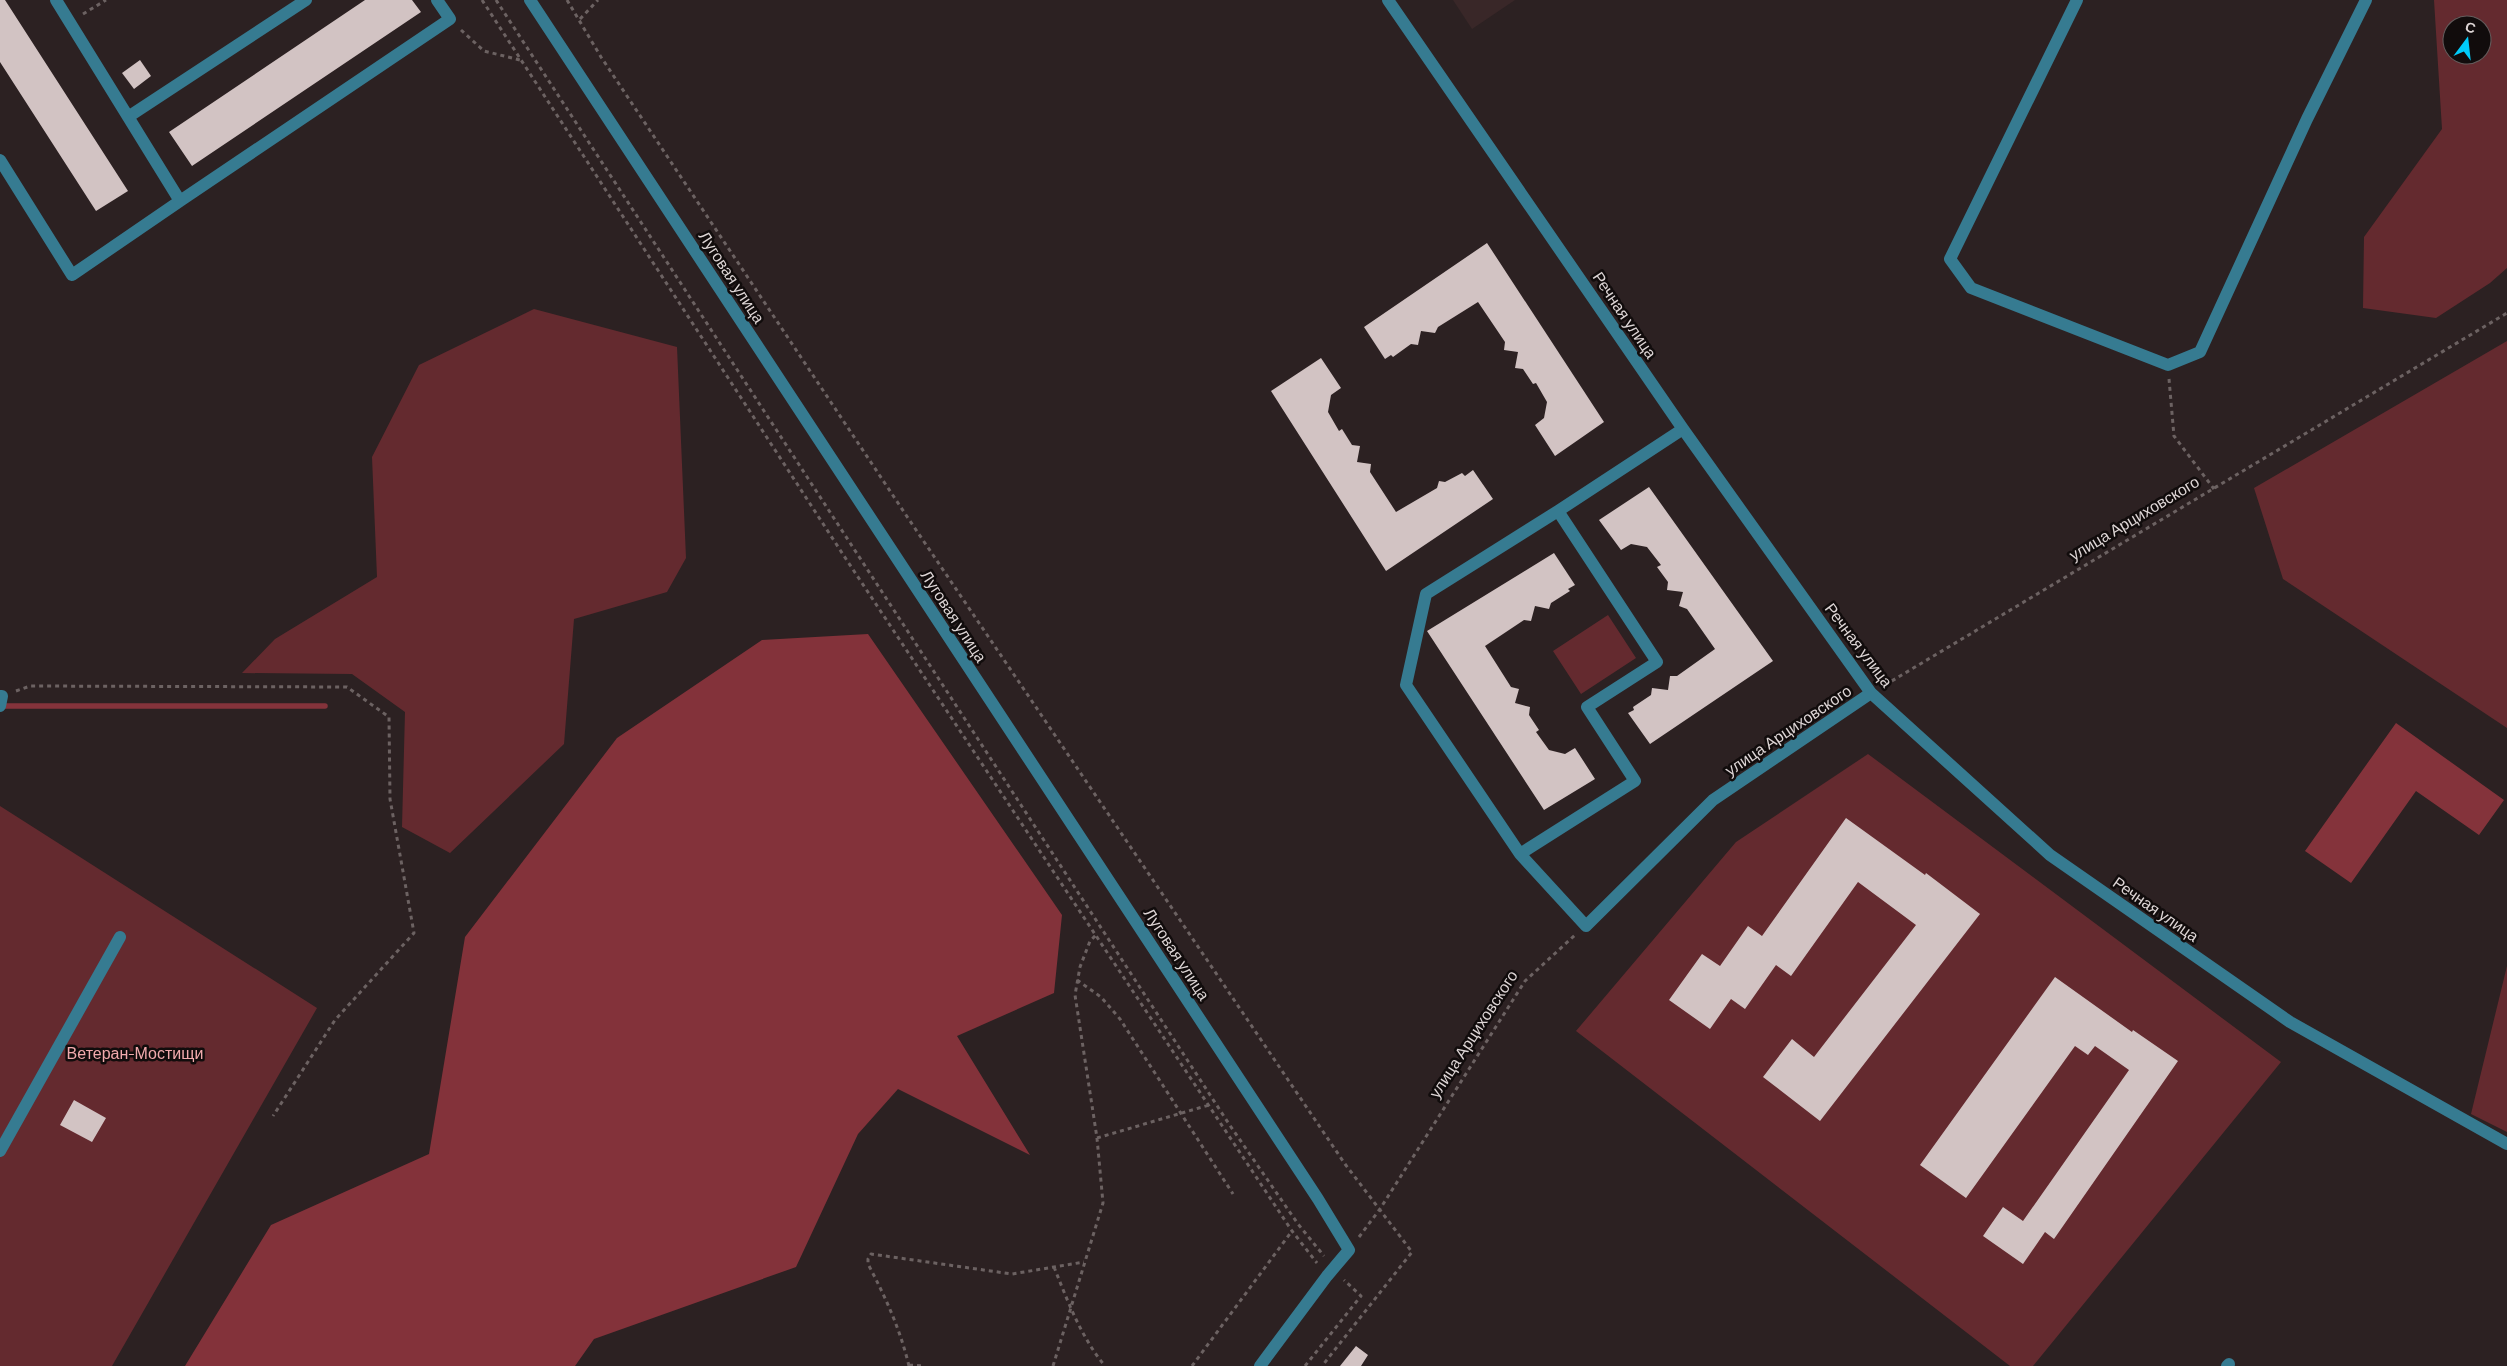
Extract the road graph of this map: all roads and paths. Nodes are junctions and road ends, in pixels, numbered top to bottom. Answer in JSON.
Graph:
{"nodes":[{"id":1,"x":56,"y":0,"type":"edge"},
{"id":2,"x":106,"y":0,"type":"edge"},
{"id":3,"x":306,"y":0,"type":"edge"},
{"id":4,"x":437,"y":0,"type":"edge"},
{"id":5,"x":482,"y":0,"type":"edge"},
{"id":6,"x":496,"y":0,"type":"edge"},
{"id":7,"x":530,"y":0,"type":"edge"},
{"id":8,"x":567,"y":0,"type":"edge"},
{"id":9,"x":598,"y":0,"type":"edge"},
{"id":10,"x":1388,"y":0,"type":"edge"},
{"id":11,"x":2077,"y":0,"type":"edge"},
{"id":12,"x":2366,"y":0,"type":"edge"},
{"id":13,"x":450,"y":19,"type":"junction"},
{"id":14,"x":580,"y":19,"type":"junction"},
{"id":15,"x":70,"y":22,"type":"junction"},
{"id":16,"x":520,"y":60,"type":"junction"},
{"id":17,"x":128,"y":117,"type":"junction"},
{"id":18,"x":0,"y":160,"type":"edge"},
{"id":19,"x":180,"y":201,"type":"junction"},
{"id":20,"x":2507,"y":313,"type":"edge"},
{"id":21,"x":2168,"y":365,"type":"junction"},
{"id":22,"x":1683,"y":429,"type":"junction"},
{"id":23,"x":2214,"y":489,"type":"junction"},
{"id":24,"x":1558,"y":511,"type":"junction"},
{"id":25,"x":1871,"y":693,"type":"junction"},
{"id":26,"x":1,"y":700,"type":"edge"},
{"id":27,"x":1520,"y":854,"type":"junction"},
{"id":28,"x":1586,"y":926,"type":"junction"},
{"id":29,"x":1096,"y":935,"type":"junction"},
{"id":30,"x":120,"y":936,"type":"dead end"},
{"id":31,"x":1077,"y":980,"type":"junction"},
{"id":32,"x":1209,"y":1105,"type":"junction"},
{"id":33,"x":1182,"y":1113,"type":"junction"},
{"id":34,"x":273,"y":1116,"type":"dead end"},
{"id":35,"x":1097,"y":1138,"type":"junction"},
{"id":36,"x":2507,"y":1144,"type":"edge"},
{"id":37,"x":0,"y":1151,"type":"edge"},
{"id":38,"x":1234,"y":1194,"type":"dead end"},
{"id":39,"x":1380,"y":1209,"type":"junction"},
{"id":40,"x":1292,"y":1231,"type":"junction"},
{"id":41,"x":1350,"y":1250,"type":"junction"},
{"id":42,"x":1084,"y":1262,"type":"junction"},
{"id":43,"x":1054,"y":1267,"type":"junction"},
{"id":44,"x":1330,"y":1272,"type":"junction"},
{"id":45,"x":1070,"y":1309,"type":"junction"},
{"id":46,"x":909,"y":1366,"type":"edge"},
{"id":47,"x":923,"y":1366,"type":"edge"},
{"id":48,"x":1053,"y":1366,"type":"edge"},
{"id":49,"x":1105,"y":1366,"type":"edge"},
{"id":50,"x":1192,"y":1366,"type":"edge"},
{"id":51,"x":1260,"y":1366,"type":"edge"},
{"id":52,"x":1304,"y":1366,"type":"edge"},
{"id":53,"x":1322,"y":1366,"type":"edge"}],
"edges":[{"from":1,"to":15,"type":"street"},
{"from":2,"to":15,"type":"path"},
{"from":3,"to":17,"type":"street"},
{"from":4,"to":13,"type":"street"},
{"from":5,"to":16,"type":"path"},
{"from":6,"to":44,"type":"path"},
{"from":7,"to":41,"type":"street","name":"Луговая улица"},
{"from":8,"to":14,"type":"path"},
{"from":9,"to":14,"type":"path"},
{"from":10,"to":22,"type":"street","name":"Речная улица"},
{"from":11,"to":21,"type":"street"},
{"from":12,"to":21,"type":"street"},
{"from":13,"to":16,"type":"path"},
{"from":13,"to":19,"type":"street"},
{"from":14,"to":39,"type":"path"},
{"from":15,"to":17,"type":"street"},
{"from":16,"to":29,"type":"path"},
{"from":17,"to":19,"type":"street"},
{"from":18,"to":19,"type":"street"},
{"from":20,"to":23,"type":"path","name":"улица Арциховского"},
{"from":21,"to":23,"type":"path"},
{"from":22,"to":24,"type":"street"},
{"from":22,"to":25,"type":"street","name":"Речная улица"},
{"from":23,"to":25,"type":"path","name":"улица Арциховского"},
{"from":24,"to":27,"type":"street"},
{"from":24,"to":27,"type":"street"},
{"from":25,"to":28,"type":"street","name":"улица Арциховского"},
{"from":25,"to":36,"type":"street","name":"Речная улица"},
{"from":26,"to":34,"type":"path"},
{"from":27,"to":28,"type":"street"},
{"from":28,"to":39,"type":"path","name":"улица Арциховского"},
{"from":29,"to":31,"type":"path"},
{"from":29,"to":32,"type":"path"},
{"from":30,"to":37,"type":"street"},
{"from":31,"to":33,"type":"path"},
{"from":31,"to":35,"type":"path"},
{"from":32,"to":33,"type":"path"},
{"from":32,"to":40,"type":"path"},
{"from":33,"to":35,"type":"path"},
{"from":33,"to":38,"type":"path"},
{"from":35,"to":42,"type":"path"},
{"from":39,"to":41,"type":"path","name":"улица Арциховского"},
{"from":39,"to":53,"type":"path"},
{"from":40,"to":44,"type":"path"},
{"from":40,"to":50,"type":"path"},
{"from":41,"to":44,"type":"street"},
{"from":42,"to":43,"type":"path"},
{"from":42,"to":45,"type":"path"},
{"from":43,"to":45,"type":"path"},
{"from":43,"to":46,"type":"path"},
{"from":44,"to":51,"type":"street"},
{"from":44,"to":52,"type":"path"},
{"from":45,"to":48,"type":"path"},
{"from":45,"to":49,"type":"path"},
{"from":46,"to":47,"type":"path"}]}
